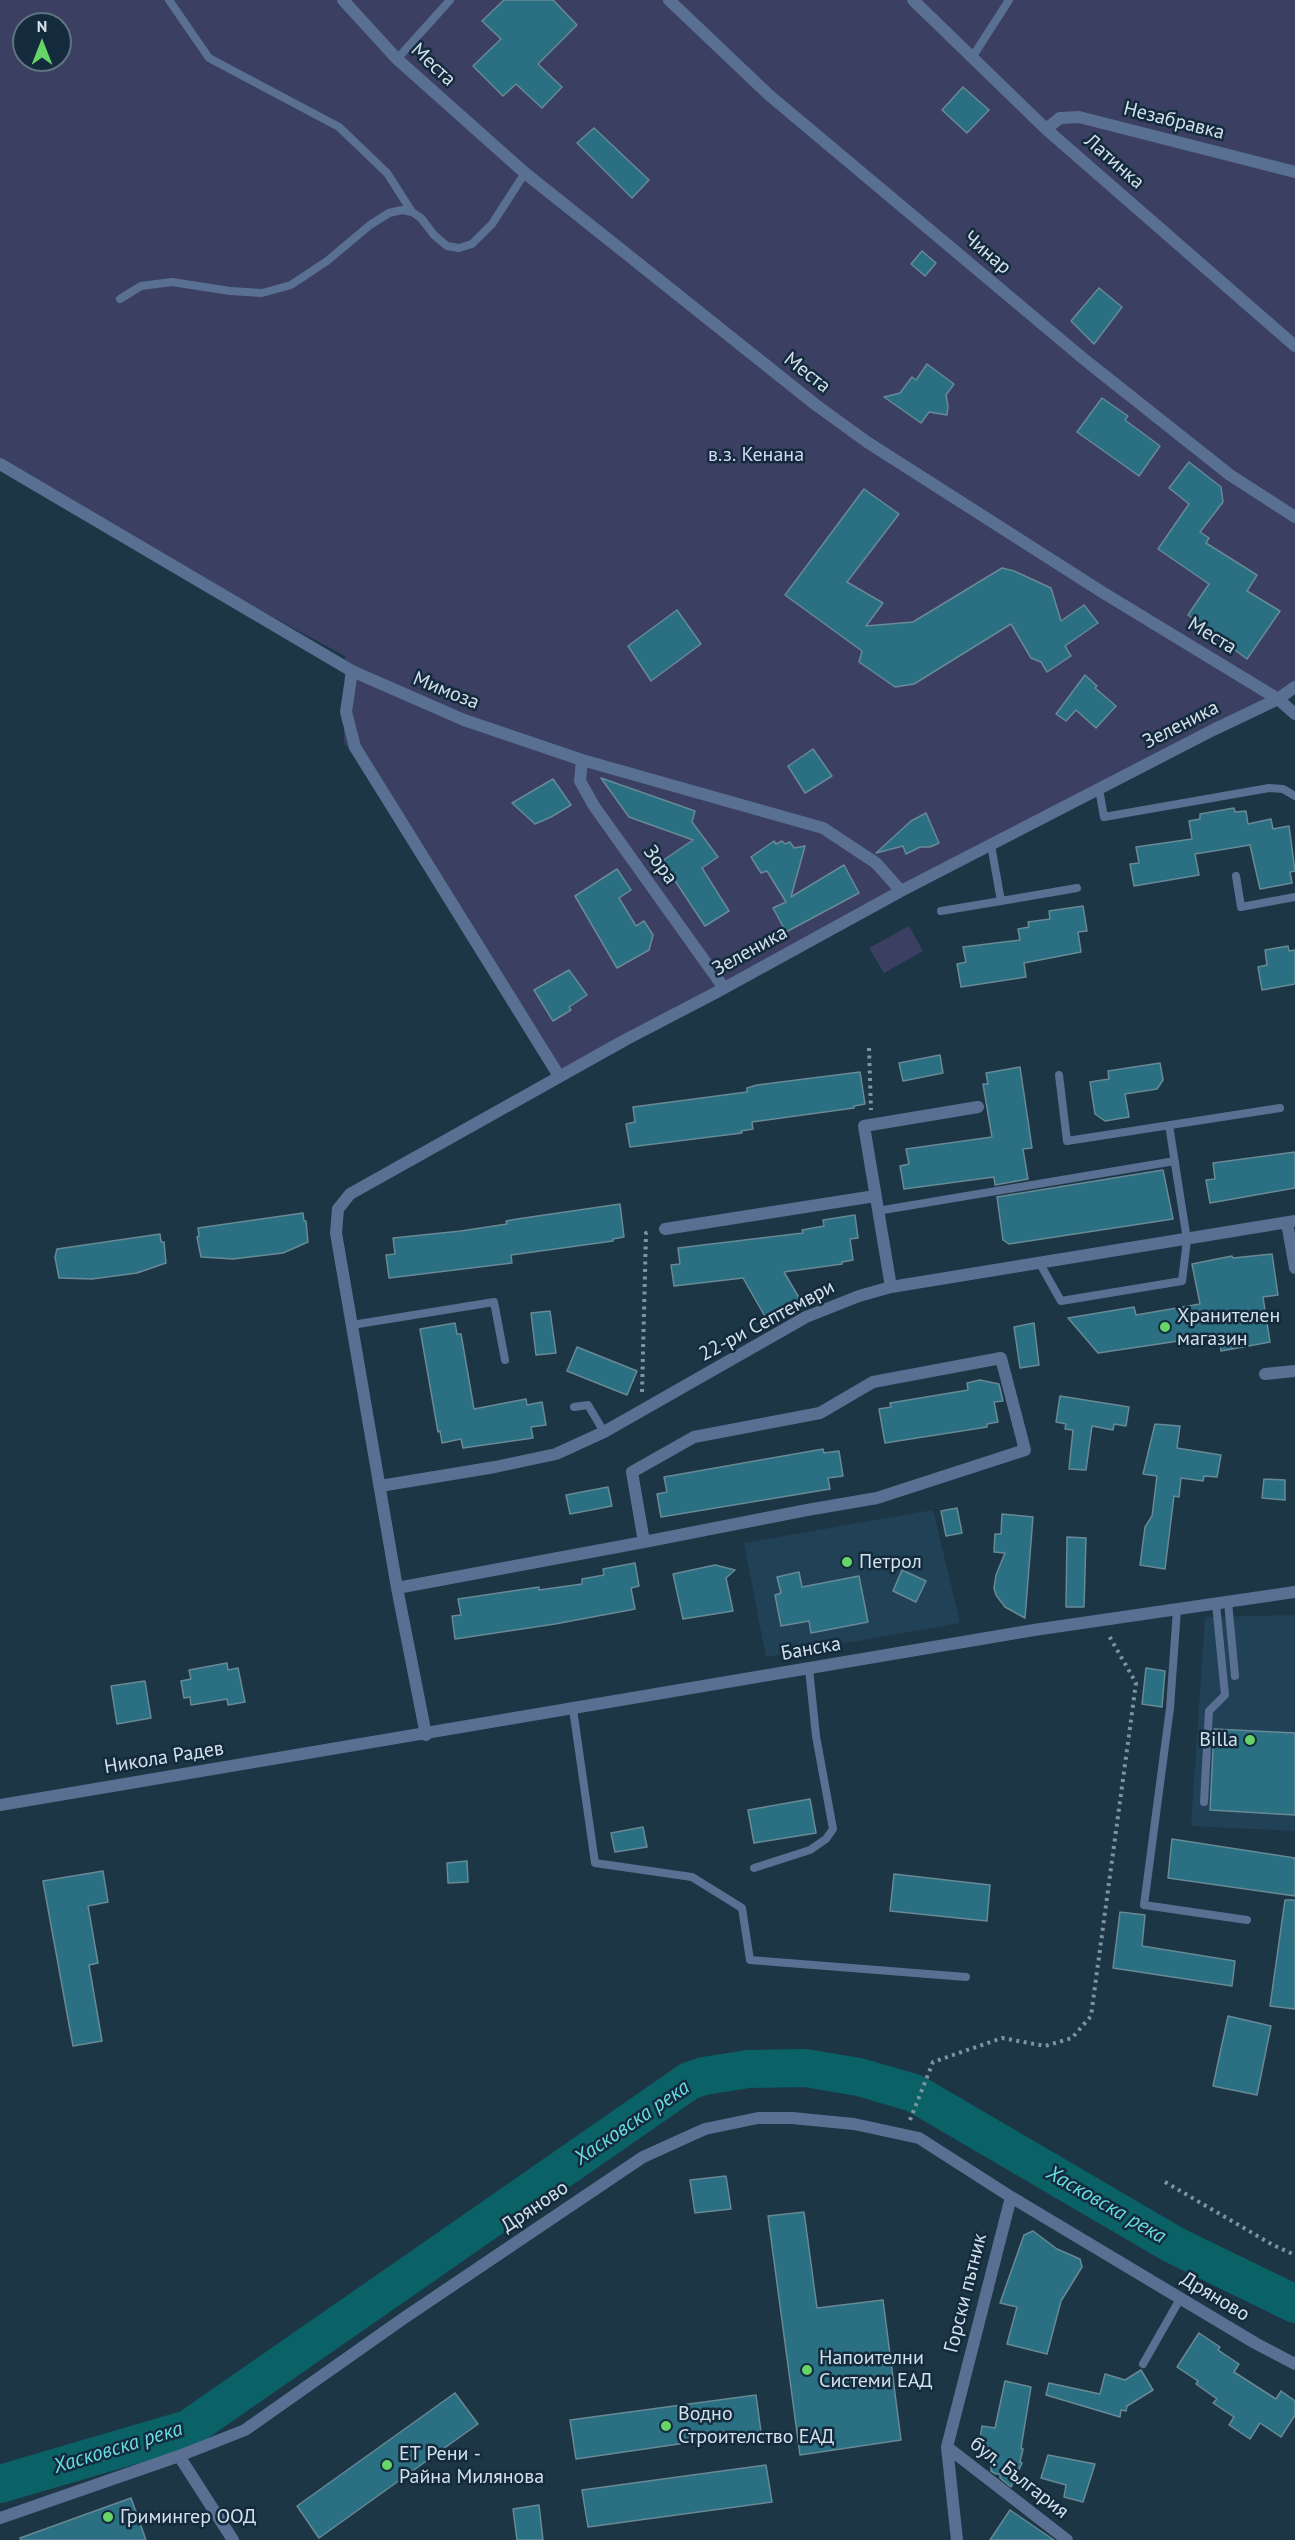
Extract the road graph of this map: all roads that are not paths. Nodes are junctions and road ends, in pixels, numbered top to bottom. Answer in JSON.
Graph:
{"nodes":[{"id":1,"x":169,"y":0,"type":"edge"},
{"id":2,"x":343,"y":0,"type":"edge"},
{"id":3,"x":450,"y":0,"type":"edge"},
{"id":4,"x":669,"y":0,"type":"edge"},
{"id":5,"x":913,"y":0,"type":"edge"},
{"id":6,"x":1009,"y":0,"type":"edge"},
{"id":7,"x":972,"y":56,"type":"junction"},
{"id":8,"x":397,"y":59,"type":"junction"},
{"id":9,"x":1046,"y":129,"type":"junction"},
{"id":10,"x":1295,"y":172,"type":"edge"},
{"id":11,"x":525,"y":173,"type":"junction"},
{"id":12,"x":412,"y":212,"type":"junction"},
{"id":13,"x":120,"y":299,"type":"dead end"},
{"id":14,"x":1295,"y":346,"type":"edge"},
{"id":15,"x":0,"y":464,"type":"edge"},
{"id":16,"x":1295,"y":518,"type":"edge"},
{"id":17,"x":352,"y":671,"type":"junction"},
{"id":18,"x":1295,"y":687,"type":"edge"},
{"id":19,"x":1278,"y":699,"type":"junction"},
{"id":20,"x":1295,"y":714,"type":"edge"},
{"id":21,"x":582,"y":760,"type":"junction"},
{"id":22,"x":1099,"y":789,"type":"junction"},
{"id":23,"x":1295,"y":796,"type":"edge"},
{"id":24,"x":991,"y":845,"type":"junction"},
{"id":25,"x":1236,"y":876,"type":"dead end"},
{"id":26,"x":1077,"y":888,"type":"dead end"},
{"id":27,"x":901,"y":891,"type":"junction"},
{"id":28,"x":1295,"y":897,"type":"edge"},
{"id":29,"x":1001,"y":901,"type":"junction"},
{"id":30,"x":941,"y":911,"type":"dead end"},
{"id":31,"x":724,"y":988,"type":"junction"},
{"id":32,"x":1059,"y":1075,"type":"dead end"},
{"id":33,"x":559,"y":1076,"type":"junction"},
{"id":34,"x":978,"y":1107,"type":"dead end"},
{"id":35,"x":1280,"y":1108,"type":"dead end"},
{"id":36,"x":1169,"y":1125,"type":"junction"},
{"id":37,"x":1175,"y":1161,"type":"junction"},
{"id":38,"x":875,"y":1196,"type":"junction"},
{"id":39,"x":878,"y":1211,"type":"junction"},
{"id":40,"x":1291,"y":1222,"type":"edge"},
{"id":41,"x":665,"y":1229,"type":"road end"},
{"id":42,"x":1187,"y":1240,"type":"junction"},
{"id":43,"x":1039,"y":1262,"type":"junction"},
{"id":44,"x":1295,"y":1268,"type":"edge"},
{"id":45,"x":891,"y":1287,"type":"junction"},
{"id":46,"x":352,"y":1325,"type":"junction"},
{"id":47,"x":505,"y":1360,"type":"dead end"},
{"id":48,"x":1295,"y":1371,"type":"edge"},
{"id":49,"x":1265,"y":1374,"type":"dead end"},
{"id":50,"x":574,"y":1407,"type":"dead end"},
{"id":51,"x":604,"y":1432,"type":"junction"},
{"id":52,"x":380,"y":1486,"type":"junction"},
{"id":53,"x":644,"y":1542,"type":"junction"},
{"id":54,"x":397,"y":1588,"type":"junction"},
{"id":55,"x":1295,"y":1592,"type":"edge"},
{"id":56,"x":1222,"y":1603,"type":"junction"},
{"id":57,"x":1177,"y":1610,"type":"junction"},
{"id":58,"x":809,"y":1669,"type":"junction"},
{"id":59,"x":1235,"y":1676,"type":"dead end"},
{"id":60,"x":573,"y":1709,"type":"junction"},
{"id":61,"x":426,"y":1735,"type":"junction"},
{"id":62,"x":335,"y":1750,"type":"joint"},
{"id":63,"x":1204,"y":1802,"type":"dead end"},
{"id":64,"x":0,"y":1805,"type":"edge"},
{"id":65,"x":754,"y":1868,"type":"dead end"},
{"id":66,"x":1247,"y":1920,"type":"dead end"},
{"id":67,"x":966,"y":1977,"type":"dead end"},
{"id":68,"x":1011,"y":2197,"type":"junction"},
{"id":69,"x":1180,"y":2299,"type":"junction"},
{"id":70,"x":1143,"y":2364,"type":"dead end"},
{"id":71,"x":1295,"y":2364,"type":"edge"},
{"id":72,"x":947,"y":2447,"type":"junction"},
{"id":73,"x":179,"y":2456,"type":"junction"},
{"id":74,"x":0,"y":2518,"type":"edge"},
{"id":75,"x":233,"y":2540,"type":"edge"},
{"id":76,"x":957,"y":2540,"type":"edge"},
{"id":77,"x":1067,"y":2540,"type":"edge"}],
"edges":[{"from":1,"to":12,"type":"lane"},
{"from":2,"to":8,"type":"street","name":"Места"},
{"from":3,"to":8,"type":"lane"},
{"from":4,"to":16,"type":"street","name":"Чинар"},
{"from":5,"to":7,"type":"street","name":"Латинка"},
{"from":6,"to":7,"type":"lane"},
{"from":7,"to":9,"type":"street","name":"Латинка"},
{"from":8,"to":11,"type":"street","name":"Места"},
{"from":9,"to":10,"type":"street","name":"Незабравка"},
{"from":9,"to":14,"type":"street","name":"Латинка"},
{"from":11,"to":12,"type":"lane"},
{"from":11,"to":19,"type":"street","name":"Места"},
{"from":12,"to":13,"type":"lane"},
{"from":15,"to":17,"type":"street","name":"Мимоза"},
{"from":17,"to":21,"type":"street","name":"Мимоза"},
{"from":17,"to":33,"type":"street"},
{"from":18,"to":19,"type":"street","name":"Зеленика"},
{"from":19,"to":20,"type":"street","name":"Места"},
{"from":19,"to":22,"type":"street","name":"Зеленика"},
{"from":21,"to":27,"type":"street","name":"Мимоза"},
{"from":21,"to":31,"type":"street","name":"Зора"},
{"from":22,"to":23,"type":"lane"},
{"from":22,"to":24,"type":"street","name":"Зеленика"},
{"from":24,"to":27,"type":"street","name":"Зеленика"},
{"from":24,"to":29,"type":"lane"},
{"from":25,"to":28,"type":"lane"},
{"from":26,"to":29,"type":"lane"},
{"from":27,"to":31,"type":"street","name":"Зеленика"},
{"from":29,"to":30,"type":"lane"},
{"from":31,"to":33,"type":"street","name":"Зеленика"},
{"from":32,"to":36,"type":"lane"},
{"from":33,"to":46,"type":"street","name":"Зеленика"},
{"from":34,"to":38,"type":"street"},
{"from":35,"to":36,"type":"lane"},
{"from":36,"to":37,"type":"lane"},
{"from":37,"to":39,"type":"lane"},
{"from":37,"to":42,"type":"lane"},
{"from":38,"to":39,"type":"street"},
{"from":38,"to":41,"type":"street"},
{"from":39,"to":45,"type":"street"},
{"from":40,"to":42,"type":"street","name":"22-ри Септември"},
{"from":40,"to":44,"type":"street"},
{"from":42,"to":43,"type":"street","name":"22-ри Септември"},
{"from":42,"to":43,"type":"lane"},
{"from":43,"to":45,"type":"street","name":"22-ри Септември"},
{"from":45,"to":51,"type":"street","name":"22-ри Септември"},
{"from":46,"to":47,"type":"lane"},
{"from":46,"to":52,"type":"street","name":"Зеленика"},
{"from":48,"to":49,"type":"street"},
{"from":50,"to":51,"type":"lane"},
{"from":51,"to":52,"type":"street","name":"22-ри Септември"},
{"from":52,"to":54,"type":"street","name":"Зеленика"},
{"from":53,"to":53,"type":"street"},
{"from":53,"to":54,"type":"street"},
{"from":54,"to":61,"type":"street","name":"Зеленика"},
{"from":55,"to":56,"type":"street","name":"Банска"},
{"from":56,"to":57,"type":"street","name":"Банска"},
{"from":56,"to":59,"type":"lane"},
{"from":56,"to":63,"type":"lane"},
{"from":57,"to":58,"type":"street","name":"Банска"},
{"from":57,"to":66,"type":"lane"},
{"from":58,"to":60,"type":"street","name":"Банска"},
{"from":58,"to":65,"type":"lane"},
{"from":60,"to":61,"type":"street","name":"Банска"},
{"from":60,"to":67,"type":"lane"},
{"from":61,"to":62,"type":"street","name":"Банска"},
{"from":62,"to":64,"type":"street","name":"Никола Радев"},
{"from":68,"to":69,"type":"street","name":"Дряново"},
{"from":68,"to":72,"type":"street","name":"Горски пътник"},
{"from":68,"to":73,"type":"street","name":"Дряново"},
{"from":69,"to":70,"type":"lane"},
{"from":69,"to":71,"type":"street","name":"Дряново"},
{"from":72,"to":76,"type":"street","name":"Горски пътник"},
{"from":72,"to":77,"type":"street","name":"бул. България"},
{"from":73,"to":74,"type":"street","name":"Дряново"},
{"from":73,"to":75,"type":"street"}]}
